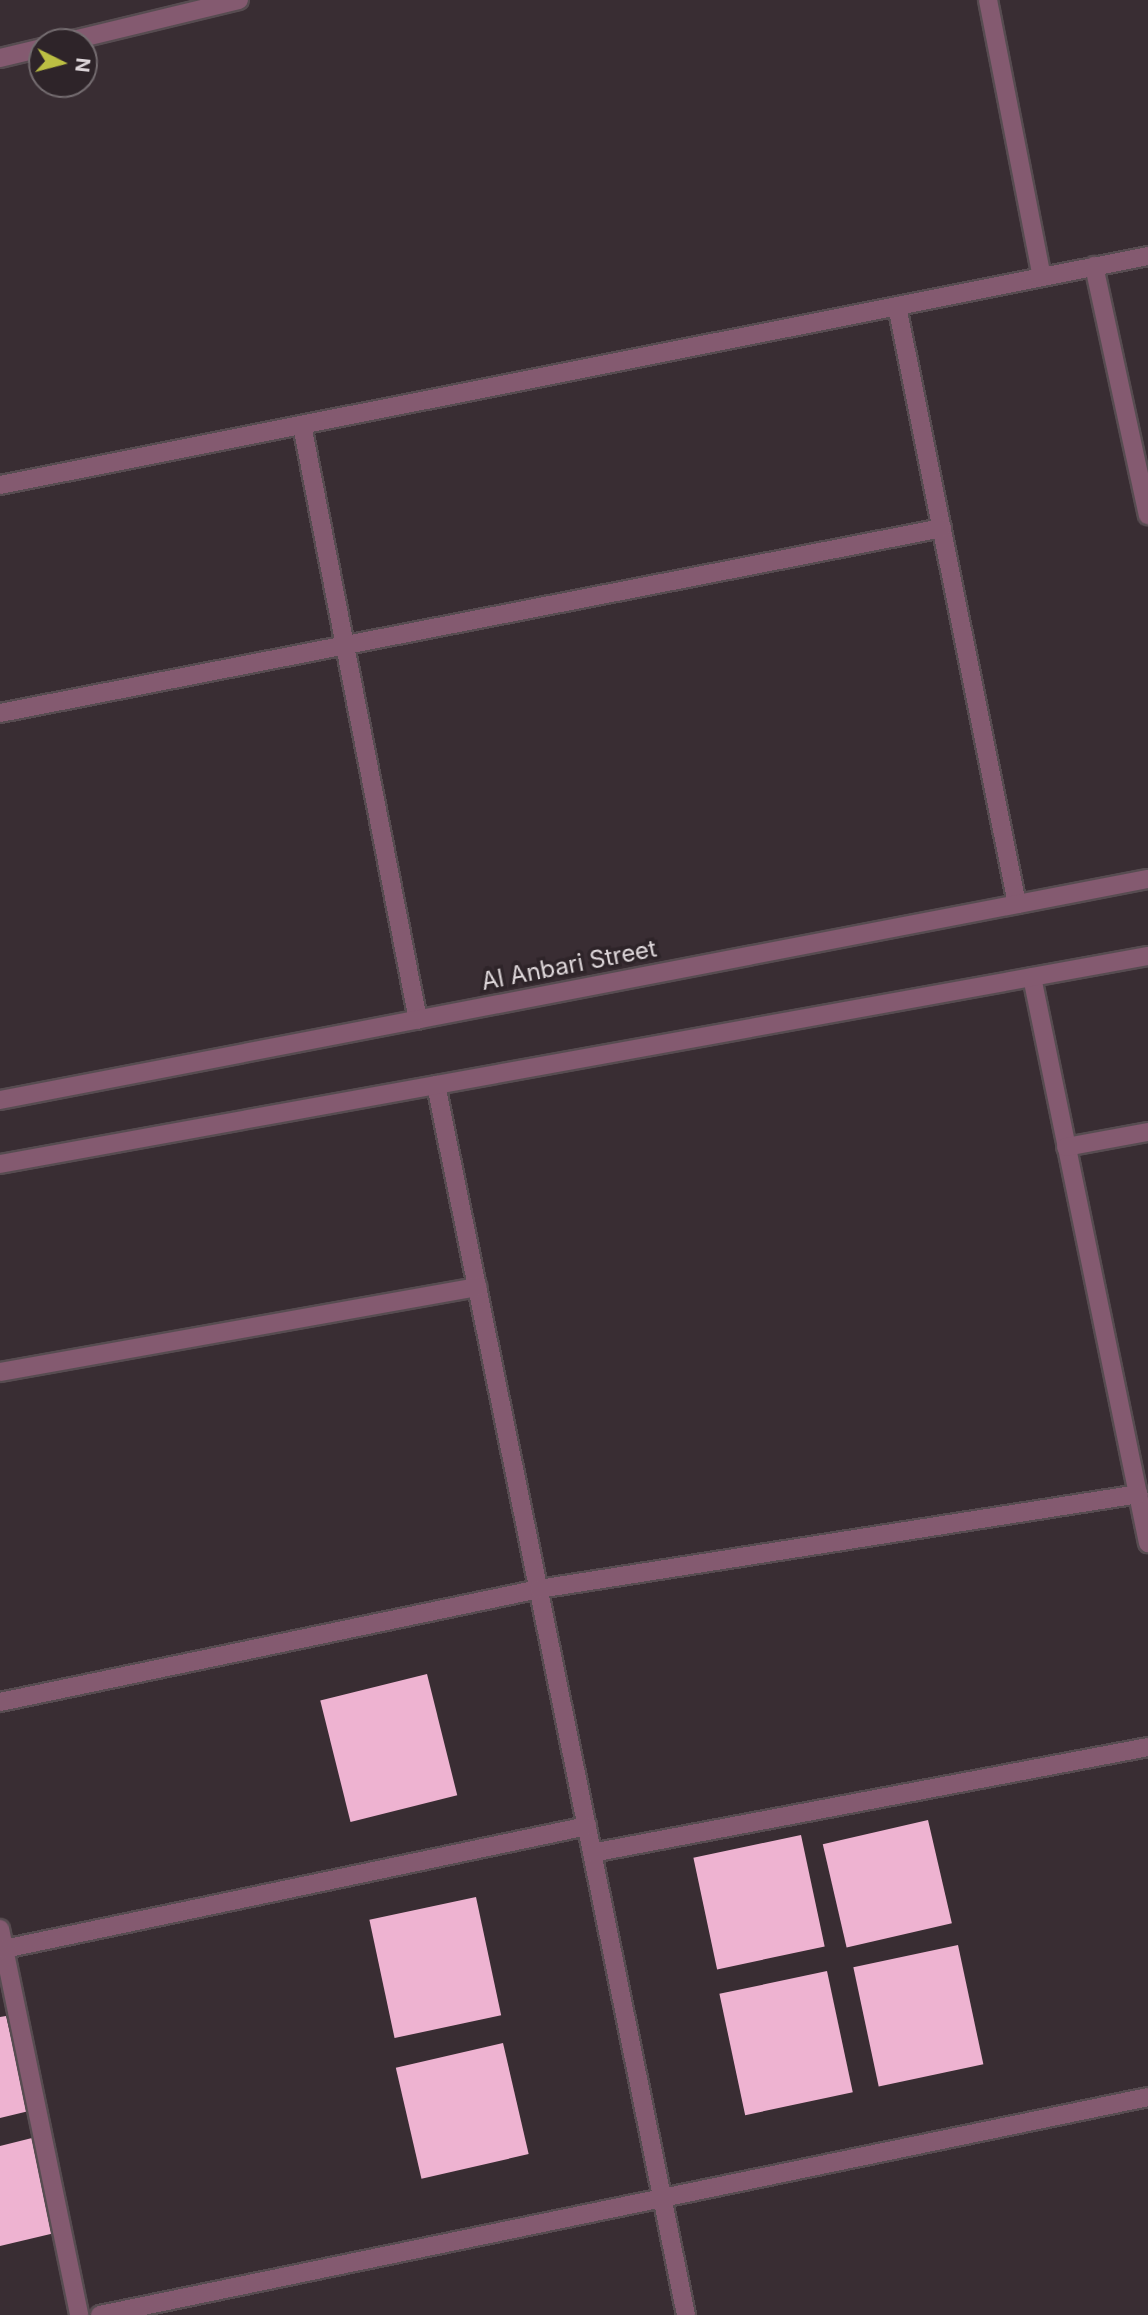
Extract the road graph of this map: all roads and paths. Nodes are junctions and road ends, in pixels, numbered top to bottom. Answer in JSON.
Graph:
{"nodes":[{"id":1,"x":239,"y":0,"type":"edge"},
{"id":2,"x":988,"y":0,"type":"edge"},
{"id":3,"x":178,"y":7,"type":"edge"},
{"id":4,"x":98,"y":32,"type":"edge"},
{"id":5,"x":28,"y":51,"type":"edge"},
{"id":6,"x":0,"y":58,"type":"edge"},
{"id":7,"x":1148,"y":256,"type":"edge"},
{"id":8,"x":1094,"y":266,"type":"junction"},
{"id":9,"x":1042,"y":277,"type":"junction"},
{"id":10,"x":897,"y":306,"type":"junction"},
{"id":11,"x":302,"y":425,"type":"junction"},
{"id":12,"x":0,"y":485,"type":"edge"},
{"id":13,"x":1148,"y":515,"type":"edge"},
{"id":14,"x":942,"y":528,"type":"junction"},
{"id":15,"x":345,"y":647,"type":"junction"},
{"id":16,"x":0,"y":713,"type":"edge"},
{"id":17,"x":1148,"y":879,"type":"edge"},
{"id":18,"x":1017,"y":904,"type":"junction"},
{"id":19,"x":1148,"y":956,"type":"edge"},
{"id":20,"x":1032,"y":977,"type":"junction"},
{"id":21,"x":418,"y":1020,"type":"junction"},
{"id":22,"x":436,"y":1085,"type":"junction"},
{"id":23,"x":0,"y":1100,"type":"edge"},
{"id":24,"x":1148,"y":1132,"type":"edge"},
{"id":25,"x":1066,"y":1147,"type":"junction"},
{"id":26,"x":0,"y":1164,"type":"edge"},
{"id":27,"x":477,"y":1287,"type":"junction"},
{"id":28,"x":0,"y":1373,"type":"edge"},
{"id":29,"x":1139,"y":1494,"type":"junction"},
{"id":30,"x":1148,"y":1544,"type":"edge"},
{"id":31,"x":539,"y":1589,"type":"junction"},
{"id":32,"x":0,"y":1702,"type":"edge"},
{"id":33,"x":1148,"y":1748,"type":"edge"},
{"id":34,"x":587,"y":1826,"type":"junction"},
{"id":35,"x":592,"y":1853,"type":"junction"},
{"id":36,"x":0,"y":1929,"type":"edge"},
{"id":37,"x":4,"y":1949,"type":"junction"},
{"id":38,"x":5,"y":1975,"type":"edge"},
{"id":39,"x":1148,"y":2097,"type":"edge"},
{"id":40,"x":662,"y":2198,"type":"junction"},
{"id":41,"x":79,"y":2315,"type":"edge"},
{"id":42,"x":100,"y":2315,"type":"edge"},
{"id":43,"x":686,"y":2315,"type":"edge"}],
"edges":[{"from":1,"to":3,"type":"street"},
{"from":2,"to":9,"type":"street"},
{"from":3,"to":4,"type":"street"},
{"from":5,"to":6,"type":"street"},
{"from":7,"to":8,"type":"street"},
{"from":8,"to":9,"type":"street"},
{"from":8,"to":13,"type":"street"},
{"from":9,"to":10,"type":"street"},
{"from":10,"to":11,"type":"street"},
{"from":10,"to":14,"type":"street"},
{"from":11,"to":12,"type":"street"},
{"from":11,"to":15,"type":"street"},
{"from":14,"to":15,"type":"street"},
{"from":14,"to":18,"type":"street"},
{"from":15,"to":16,"type":"street"},
{"from":15,"to":21,"type":"street"},
{"from":17,"to":18,"type":"street","name":"Al Anbari Street"},
{"from":18,"to":21,"type":"street","name":"Al Anbari Street"},
{"from":19,"to":20,"type":"street"},
{"from":20,"to":22,"type":"street"},
{"from":20,"to":25,"type":"street"},
{"from":21,"to":23,"type":"street","name":"Al Anbari Street"},
{"from":22,"to":26,"type":"street"},
{"from":22,"to":27,"type":"street"},
{"from":24,"to":25,"type":"street"},
{"from":25,"to":29,"type":"street"},
{"from":27,"to":28,"type":"street"},
{"from":27,"to":31,"type":"street"},
{"from":29,"to":30,"type":"street"},
{"from":29,"to":31,"type":"street"},
{"from":31,"to":32,"type":"street"},
{"from":31,"to":34,"type":"street"},
{"from":33,"to":35,"type":"street"},
{"from":34,"to":35,"type":"street"},
{"from":34,"to":37,"type":"street"},
{"from":35,"to":40,"type":"street"},
{"from":36,"to":37,"type":"street"},
{"from":37,"to":38,"type":"street"},
{"from":38,"to":41,"type":"street"},
{"from":39,"to":40,"type":"street"},
{"from":40,"to":42,"type":"street"},
{"from":40,"to":43,"type":"street"}]}
